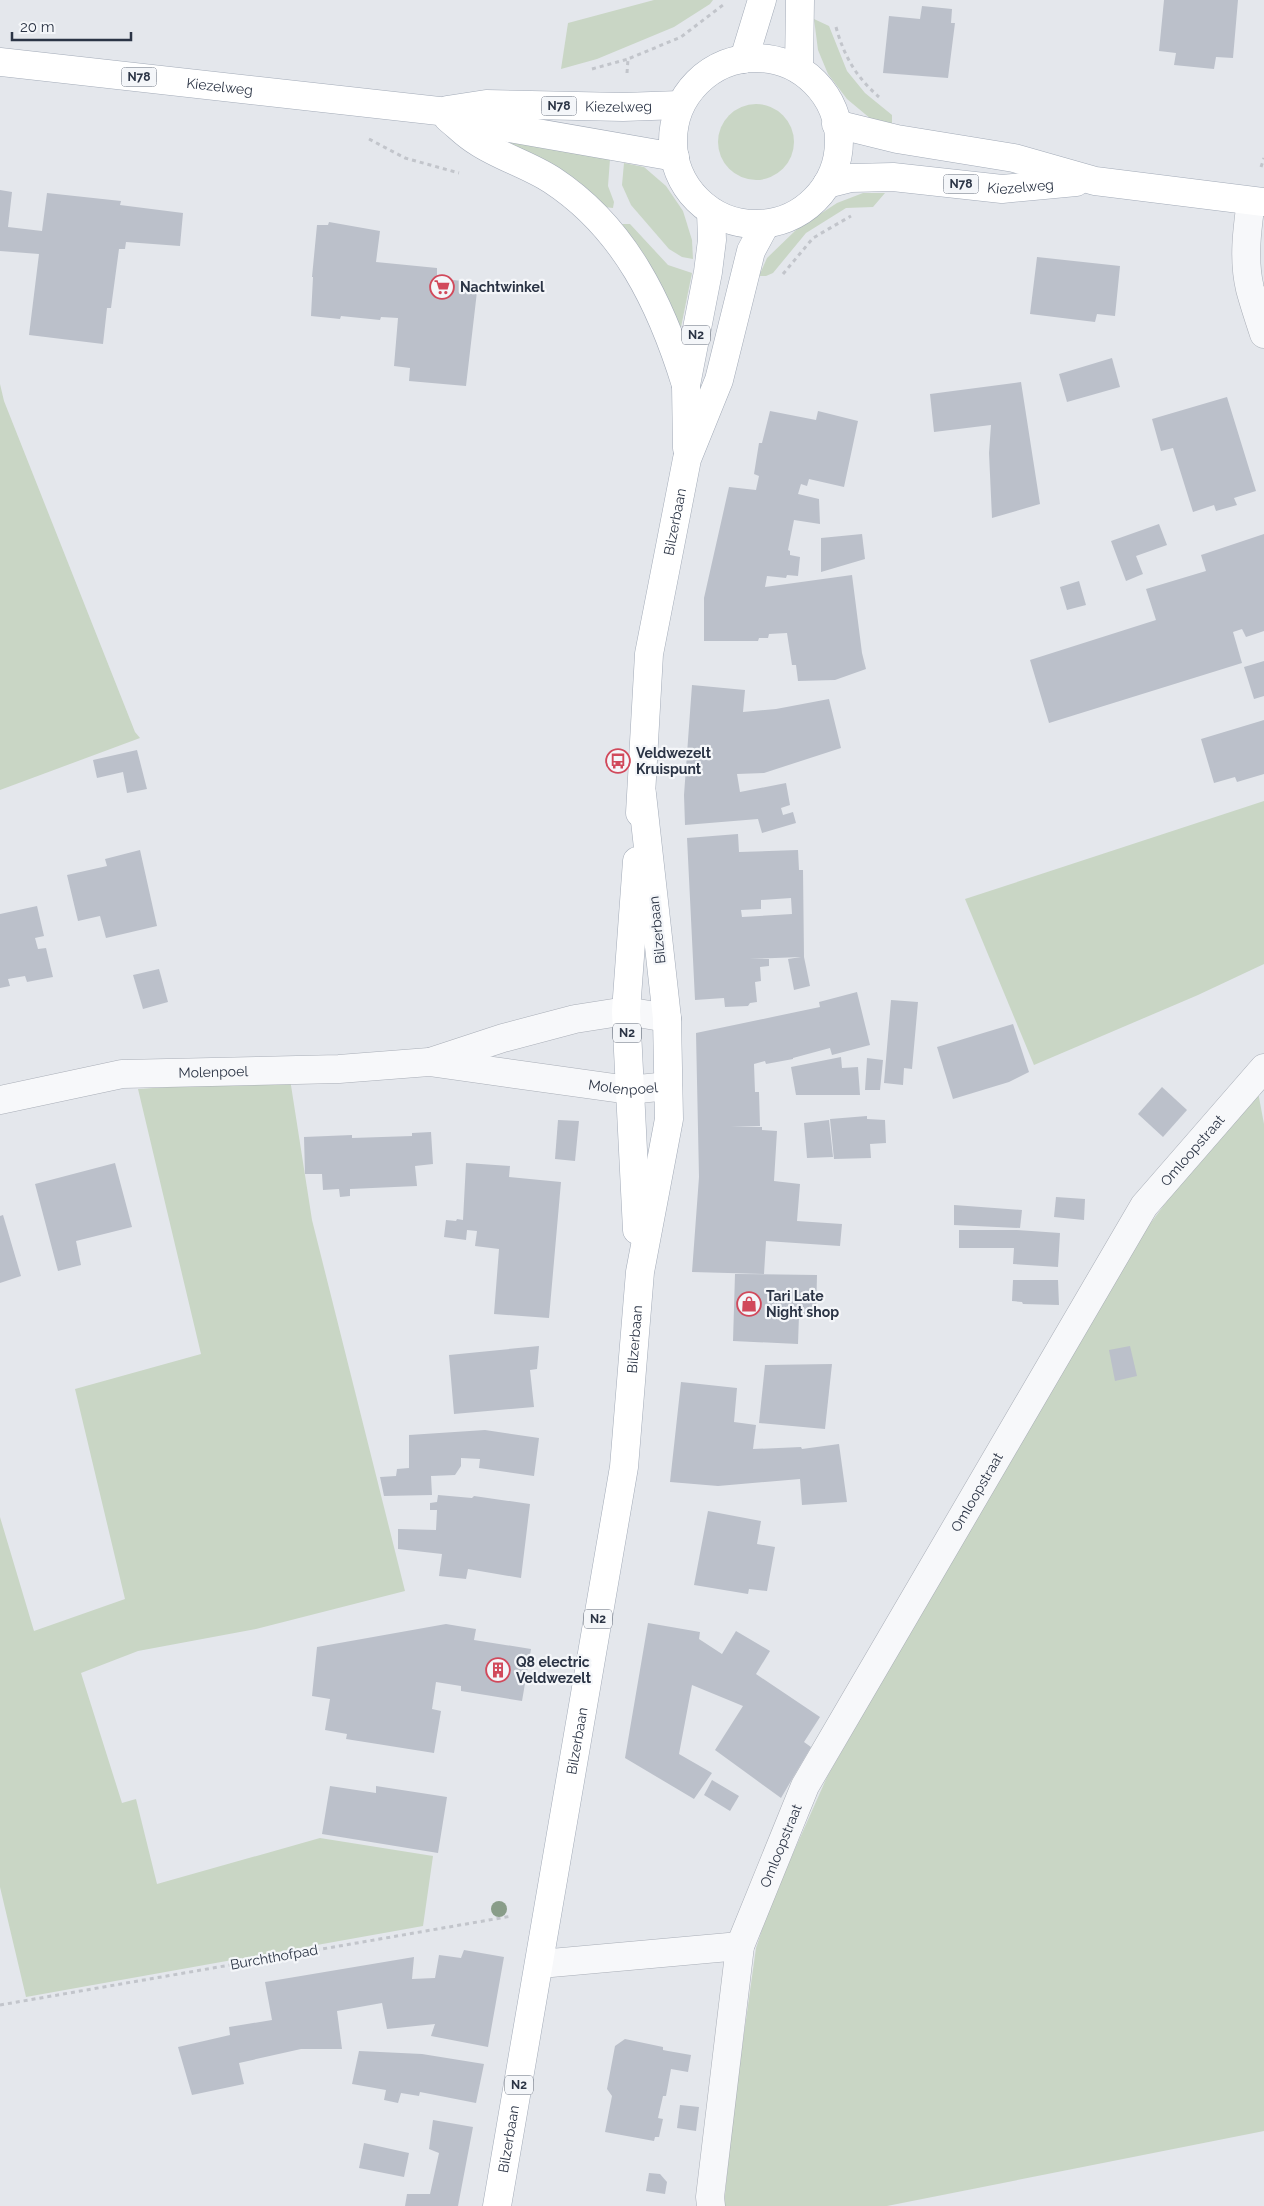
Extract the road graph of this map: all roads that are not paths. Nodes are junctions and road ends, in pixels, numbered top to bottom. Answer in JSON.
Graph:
{"nodes":[{"id":1,"x":762,"y":0,"type":"edge"},
{"id":2,"x":800,"y":5,"type":"edge"},
{"id":3,"x":744,"y":59,"type":"junction"},
{"id":4,"x":0,"y":62,"type":"edge"},
{"id":5,"x":799,"y":69,"type":"junction"},
{"id":6,"x":680,"y":105,"type":"junction"},
{"id":7,"x":439,"y":111,"type":"junction"},
{"id":8,"x":836,"y":124,"type":"junction"},
{"id":9,"x":675,"y":157,"type":"junction"},
{"id":10,"x":1095,"y":180,"type":"junction"},
{"id":11,"x":827,"y":184,"type":"junction"},
{"id":12,"x":1258,"y":202,"type":"edge"},
{"id":13,"x":711,"y":212,"type":"junction"},
{"id":14,"x":765,"y":224,"type":"junction"},
{"id":15,"x":1264,"y":334,"type":"edge"},
{"id":16,"x":686,"y":385,"type":"junction"},
{"id":17,"x":687,"y":459,"type":"junction"},
{"id":18,"x":642,"y":794,"type":"junction"},
{"id":19,"x":626,"y":1011,"type":"junction"},
{"id":20,"x":667,"y":1018,"type":"junction"},
{"id":21,"x":429,"y":1062,"type":"junction"},
{"id":22,"x":1264,"y":1068,"type":"edge"},
{"id":23,"x":668,"y":1086,"type":"junction"},
{"id":24,"x":629,"y":1090,"type":"junction"},
{"id":25,"x":0,"y":1100,"type":"edge"},
{"id":26,"x":640,"y":1272,"type":"junction"},
{"id":27,"x":740,"y":1946,"type":"junction"},
{"id":28,"x":540,"y":1964,"type":"junction"},
{"id":29,"x":498,"y":2206,"type":"edge"},
{"id":30,"x":711,"y":2206,"type":"edge"}],
"edges":[{"from":1,"to":3,"type":"main road"},
{"from":2,"to":5,"type":"main road"},
{"from":3,"to":5,"type":"main road"},
{"from":3,"to":6,"type":"main road"},
{"from":4,"to":7,"type":"main road","name":"Kiezelweg","number":"N78"},
{"from":5,"to":8,"type":"main road"},
{"from":6,"to":7,"type":"main road","name":"Kiezelweg","number":"N78"},
{"from":6,"to":9,"type":"main road"},
{"from":7,"to":9,"type":"main road","name":"Kiezelweg","number":"N78"},
{"from":7,"to":16,"type":"main road"},
{"from":8,"to":10,"type":"main road","name":"Kiezelweg","number":"N78"},
{"from":8,"to":11,"type":"main road"},
{"from":9,"to":13,"type":"main road"},
{"from":10,"to":11,"type":"main road","name":"Kiezelweg","number":"N78"},
{"from":10,"to":12,"type":"main road","name":"Kiezelweg","number":"N78"},
{"from":11,"to":14,"type":"main road"},
{"from":12,"to":15,"type":"street"},
{"from":13,"to":14,"type":"main road"},
{"from":13,"to":16,"type":"main road","name":"Bilzerbaan","number":"N2"},
{"from":14,"to":17,"type":"main road","name":"Bilzerbaan","number":"N2"},
{"from":16,"to":17,"type":"main road","name":"Bilzerbaan","number":"N2"},
{"from":17,"to":18,"type":"main road","name":"Bilzerbaan","number":"N2"},
{"from":18,"to":19,"type":"main road","name":"Bilzerbaan","number":"N2"},
{"from":18,"to":20,"type":"main road","name":"Bilzerbaan","number":"N2"},
{"from":19,"to":20,"type":"street","name":"Molenpoel"},
{"from":19,"to":21,"type":"street","name":"Molenpoel"},
{"from":19,"to":24,"type":"main road","name":"Bilzerbaan","number":"N2"},
{"from":20,"to":23,"type":"main road","name":"Bilzerbaan","number":"N2"},
{"from":21,"to":24,"type":"street","name":"Molenpoel"},
{"from":21,"to":25,"type":"street","name":"Molenpoel"},
{"from":22,"to":27,"type":"street","name":"Omloopstraat"},
{"from":23,"to":24,"type":"street","name":"Molenpoel"},
{"from":23,"to":26,"type":"main road","name":"Bilzerbaan","number":"N2"},
{"from":24,"to":26,"type":"main road","name":"Bilzerbaan","number":"N2"},
{"from":26,"to":28,"type":"main road","name":"Bilzerbaan","number":"N2"},
{"from":27,"to":28,"type":"street"},
{"from":27,"to":30,"type":"street","name":"Omloopstraat"},
{"from":28,"to":29,"type":"main road","name":"Bilzerbaan","number":"N2"}]}
